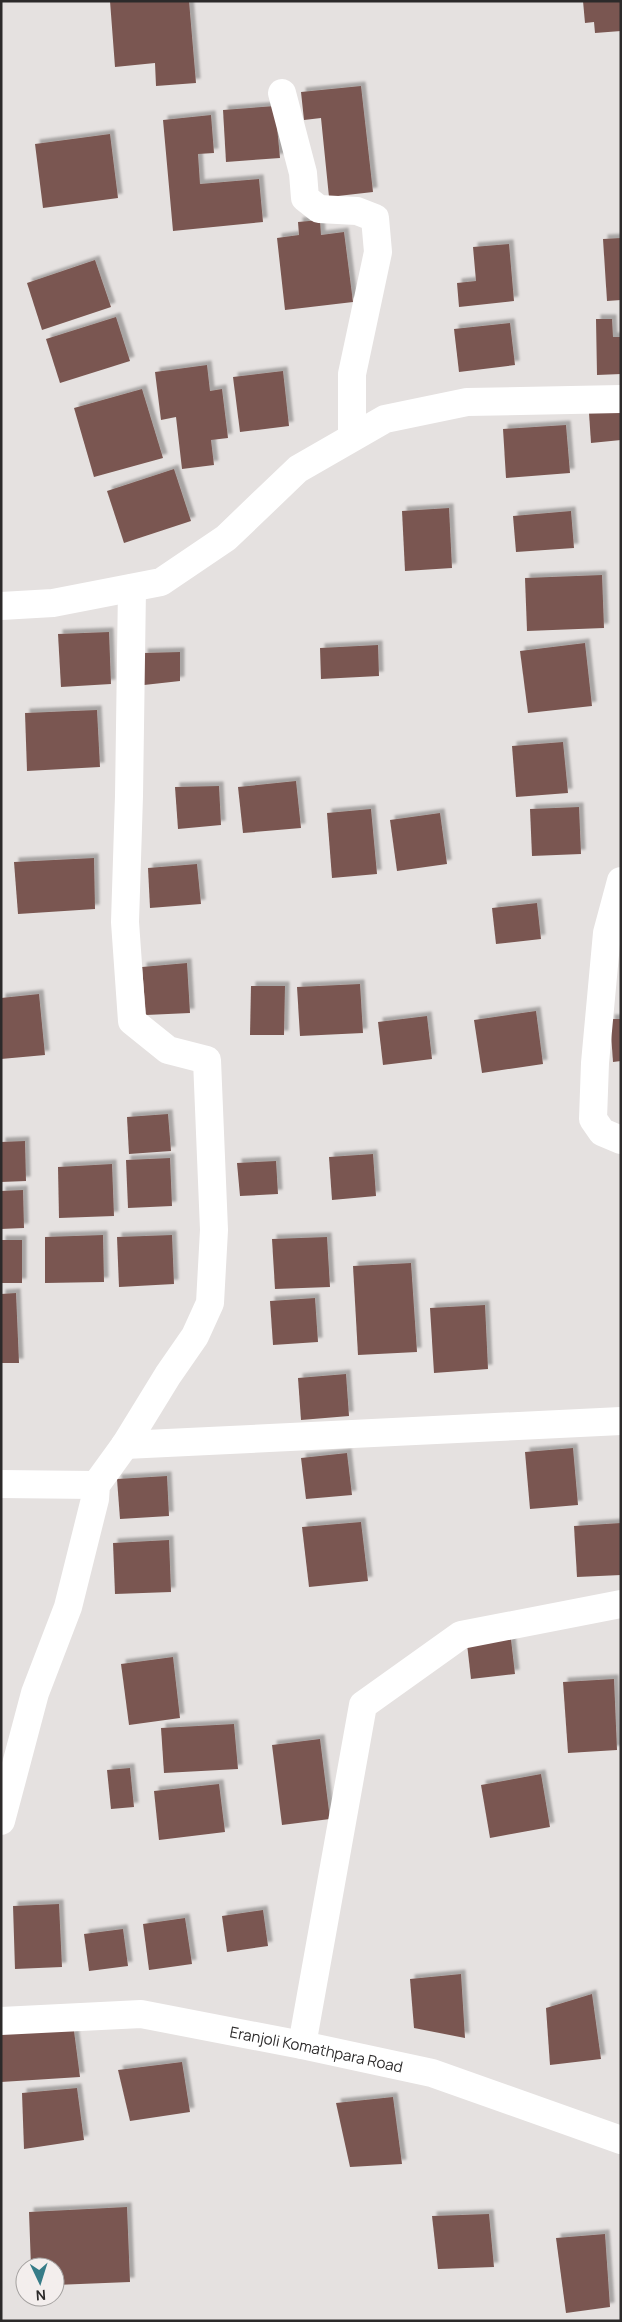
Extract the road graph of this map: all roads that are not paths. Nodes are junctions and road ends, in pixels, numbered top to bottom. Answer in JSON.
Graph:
{"nodes":[{"id":1,"x":282,"y":93,"type":"dead end"},
{"id":2,"x":621,"y":399,"type":"edge"},
{"id":3,"x":352,"y":437,"type":"junction"},
{"id":4,"x":132,"y":588,"type":"junction"},
{"id":5,"x":1,"y":606,"type":"edge"},
{"id":6,"x":621,"y":881,"type":"edge"},
{"id":7,"x":621,"y":1140,"type":"edge"},
{"id":8,"x":621,"y":1420,"type":"edge"},
{"id":9,"x":125,"y":1445,"type":"junction"},
{"id":10,"x":1,"y":1484,"type":"edge"},
{"id":11,"x":96,"y":1484,"type":"junction"},
{"id":12,"x":621,"y":1604,"type":"edge"},
{"id":13,"x":1,"y":1821,"type":"edge"},
{"id":14,"x":1,"y":2021,"type":"edge"},
{"id":15,"x":302,"y":2045,"type":"junction"},
{"id":16,"x":621,"y":2140,"type":"edge"}],
"edges":[{"from":1,"to":3,"type":"street"},
{"from":2,"to":3,"type":"street"},
{"from":3,"to":4,"type":"street"},
{"from":4,"to":5,"type":"street"},
{"from":4,"to":9,"type":"street"},
{"from":6,"to":7,"type":"street"},
{"from":8,"to":9,"type":"street"},
{"from":9,"to":11,"type":"street"},
{"from":10,"to":11,"type":"street"},
{"from":11,"to":13,"type":"street"},
{"from":12,"to":15,"type":"street"},
{"from":14,"to":15,"type":"street","name":"Eranjoli Komathpara Road"},
{"from":15,"to":16,"type":"street","name":"Eranjoli Komathpara Road"}]}
